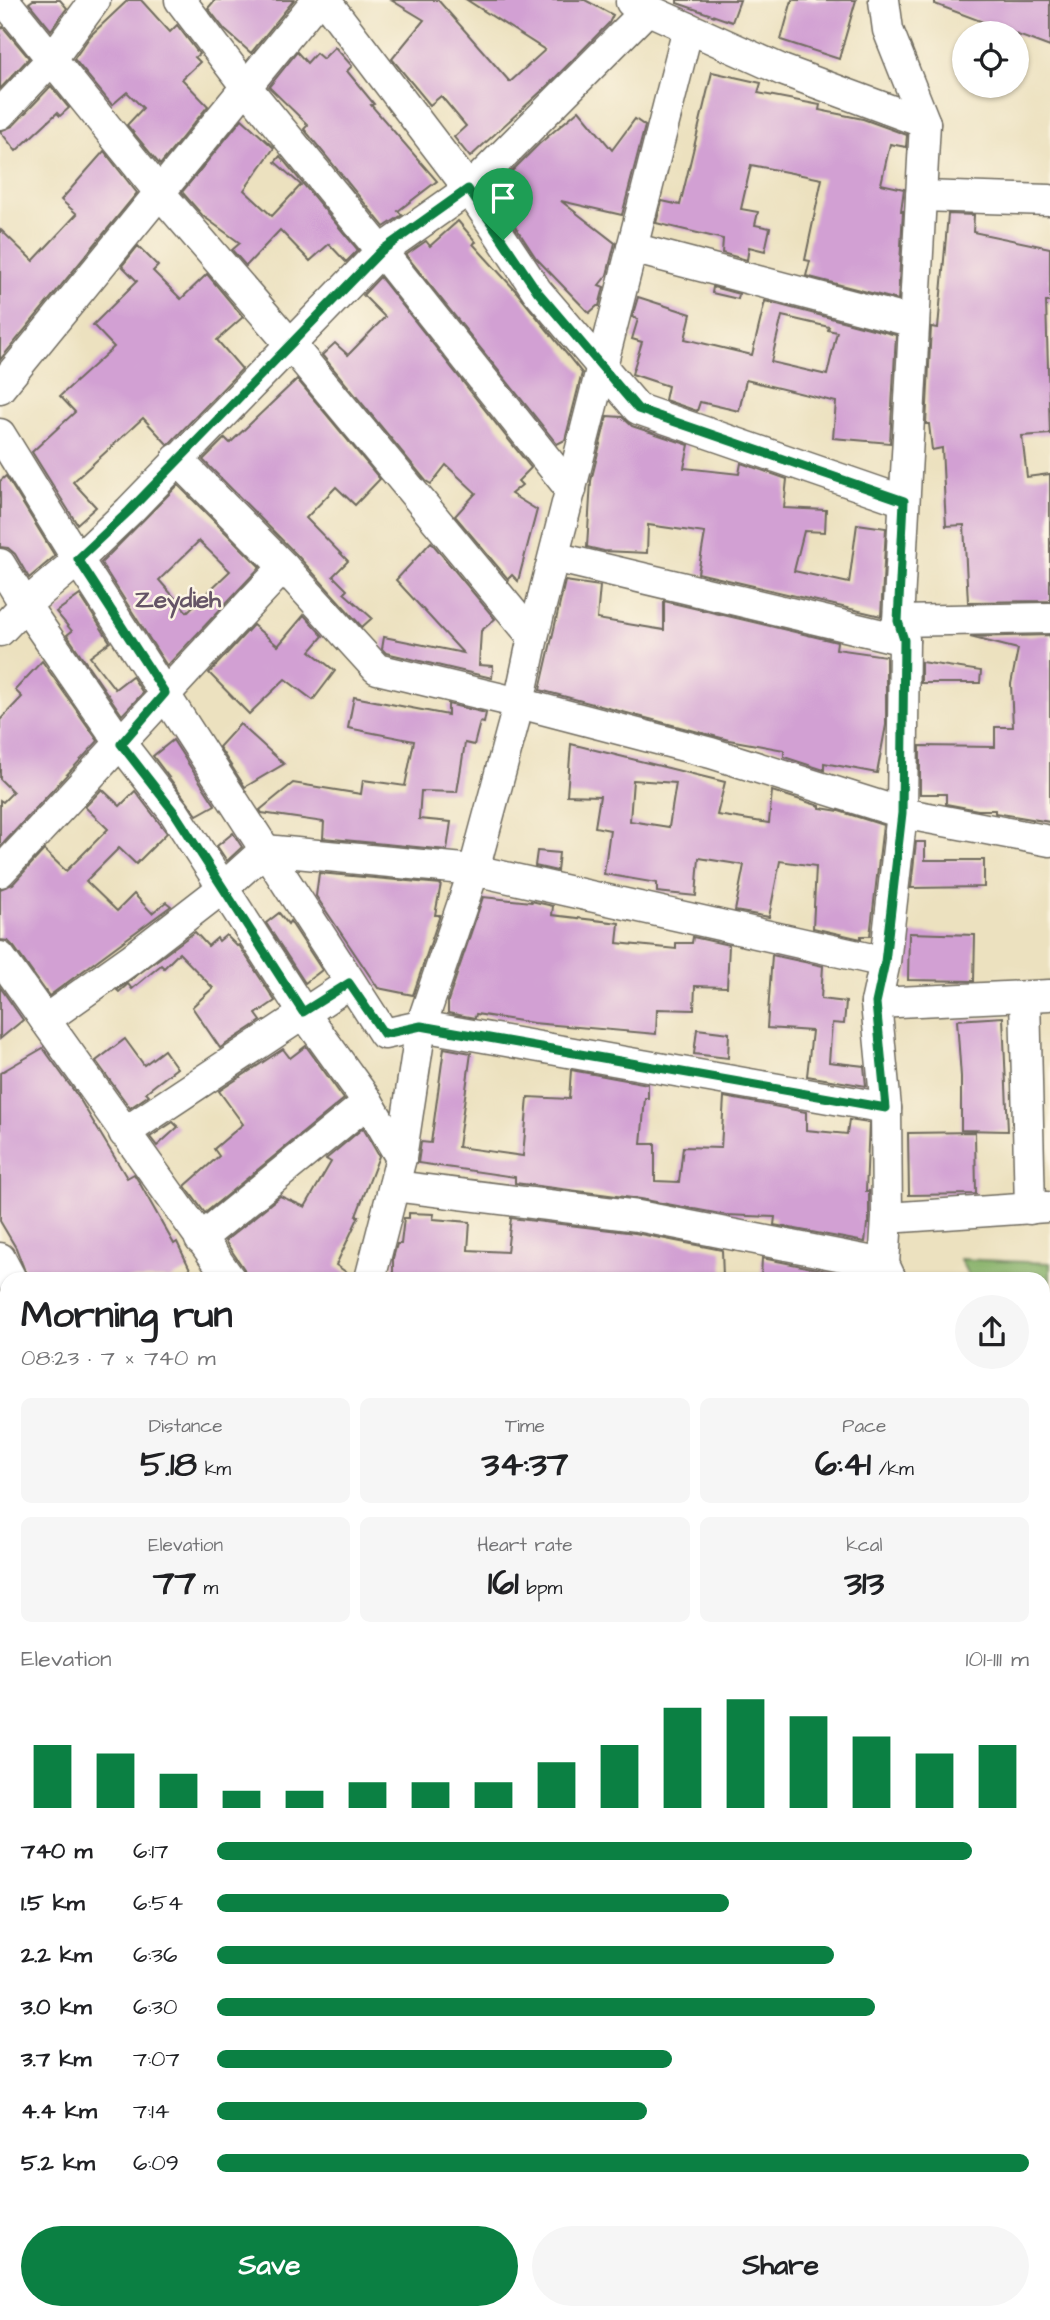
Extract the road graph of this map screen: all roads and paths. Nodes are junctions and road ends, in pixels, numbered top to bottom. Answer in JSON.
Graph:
{"nodes":[{"id":1,"x":4,"y":0,"type":"edge"},
{"id":2,"x":95,"y":0,"type":"edge"},
{"id":3,"x":180,"y":0,"type":"edge"},
{"id":4,"x":317,"y":0,"type":"edge"},
{"id":5,"x":325,"y":0,"type":"edge"},
{"id":6,"x":884,"y":0,"type":"edge"},
{"id":7,"x":638,"y":4,"type":"edge"},
{"id":8,"x":688,"y":28,"type":"junction"},
{"id":9,"x":51,"y":60,"type":"junction"},
{"id":10,"x":247,"y":88,"type":"junction"},
{"id":11,"x":0,"y":114,"type":"edge"},
{"id":12,"x":925,"y":123,"type":"junction"},
{"id":13,"x":468,"y":189,"type":"junction"},
{"id":14,"x":160,"y":193,"type":"junction"},
{"id":15,"x":921,"y":196,"type":"junction"},
{"id":16,"x":1050,"y":200,"type":"edge"},
{"id":17,"x":632,"y":248,"type":"junction"},
{"id":18,"x":381,"y":251,"type":"junction"},
{"id":19,"x":914,"y":322,"type":"junction"},
{"id":20,"x":290,"y":344,"type":"junction"},
{"id":21,"x":602,"y":366,"type":"junction"},
{"id":22,"x":0,"y":388,"type":"edge"},
{"id":23,"x":0,"y":434,"type":"edge"},
{"id":24,"x":177,"y":459,"type":"junction"},
{"id":25,"x":571,"y":490,"type":"junction"},
{"id":26,"x":904,"y":501,"type":"junction"},
{"id":27,"x":554,"y":557,"type":"junction"},
{"id":28,"x":78,"y":559,"type":"junction"},
{"id":29,"x":0,"y":564,"type":"edge"},
{"id":30,"x":284,"y":567,"type":"junction"},
{"id":31,"x":24,"y":605,"type":"junction"},
{"id":32,"x":1050,"y":618,"type":"edge"},
{"id":33,"x":901,"y":630,"type":"junction"},
{"id":34,"x":0,"y":631,"type":"edge"},
{"id":35,"x":533,"y":637,"type":"junction"},
{"id":36,"x":165,"y":693,"type":"junction"},
{"id":37,"x":519,"y":703,"type":"junction"},
{"id":38,"x":121,"y":744,"type":"junction"},
{"id":39,"x":902,"y":813,"type":"junction"},
{"id":40,"x":1050,"y":841,"type":"edge"},
{"id":41,"x":265,"y":850,"type":"junction"},
{"id":42,"x":474,"y":870,"type":"junction"},
{"id":43,"x":0,"y":872,"type":"edge"},
{"id":44,"x":224,"y":887,"type":"junction"},
{"id":45,"x":0,"y":957,"type":"edge"},
{"id":46,"x":885,"y":962,"type":"junction"},
{"id":47,"x":349,"y":983,"type":"junction"},
{"id":48,"x":1038,"y":996,"type":"edge"},
{"id":49,"x":876,"y":1003,"type":"junction"},
{"id":50,"x":303,"y":1012,"type":"junction"},
{"id":51,"x":45,"y":1020,"type":"junction"},
{"id":52,"x":421,"y":1026,"type":"junction"},
{"id":53,"x":368,"y":1102,"type":"junction"},
{"id":54,"x":886,"y":1108,"type":"junction"},
{"id":55,"x":124,"y":1133,"type":"junction"},
{"id":56,"x":398,"y":1172,"type":"junction"},
{"id":57,"x":1040,"y":1208,"type":"edge"},
{"id":58,"x":887,"y":1217,"type":"junction"},
{"id":59,"x":200,"y":1239,"type":"junction"},
{"id":60,"x":225,"y":1272,"type":"edge"},
{"id":61,"x":372,"y":1272,"type":"edge"},
{"id":62,"x":887,"y":1272,"type":"edge"}],
"edges":[{"from":1,"to":9,"type":"street"},
{"from":2,"to":9,"type":"street"},
{"from":3,"to":10,"type":"street"},
{"from":4,"to":10,"type":"street"},
{"from":5,"to":13,"type":"street"},
{"from":6,"to":12,"type":"street"},
{"from":7,"to":8,"type":"street"},
{"from":7,"to":13,"type":"street"},
{"from":8,"to":12,"type":"street"},
{"from":8,"to":17,"type":"street"},
{"from":9,"to":11,"type":"street"},
{"from":9,"to":14,"type":"street"},
{"from":10,"to":14,"type":"street"},
{"from":10,"to":18,"type":"street"},
{"from":12,"to":15,"type":"street"},
{"from":13,"to":18,"type":"street"},
{"from":13,"to":21,"type":"street"},
{"from":14,"to":20,"type":"street"},
{"from":14,"to":22,"type":"street"},
{"from":15,"to":16,"type":"street"},
{"from":15,"to":19,"type":"street"},
{"from":17,"to":19,"type":"street"},
{"from":17,"to":21,"type":"street"},
{"from":18,"to":20,"type":"street"},
{"from":18,"to":25,"type":"street"},
{"from":19,"to":26,"type":"street"},
{"from":20,"to":24,"type":"street"},
{"from":20,"to":35,"type":"street"},
{"from":21,"to":25,"type":"street"},
{"from":21,"to":26,"type":"street"},
{"from":23,"to":28,"type":"street"},
{"from":24,"to":28,"type":"street"},
{"from":24,"to":30,"type":"street"},
{"from":25,"to":27,"type":"street"},
{"from":26,"to":33,"type":"street"},
{"from":27,"to":33,"type":"street"},
{"from":27,"to":35,"type":"street"},
{"from":28,"to":31,"type":"street"},
{"from":28,"to":36,"type":"street"},
{"from":29,"to":31,"type":"street"},
{"from":30,"to":36,"type":"street"},
{"from":30,"to":37,"type":"street"},
{"from":31,"to":34,"type":"street"},
{"from":31,"to":38,"type":"street"},
{"from":32,"to":33,"type":"street"},
{"from":33,"to":39,"type":"street"},
{"from":35,"to":37,"type":"street"},
{"from":36,"to":38,"type":"street"},
{"from":36,"to":41,"type":"street"},
{"from":37,"to":39,"type":"street"},
{"from":37,"to":42,"type":"street"},
{"from":38,"to":43,"type":"street"},
{"from":38,"to":44,"type":"street"},
{"from":39,"to":40,"type":"street"},
{"from":39,"to":46,"type":"street"},
{"from":41,"to":42,"type":"street"},
{"from":41,"to":44,"type":"street"},
{"from":41,"to":47,"type":"street"},
{"from":42,"to":46,"type":"street"},
{"from":42,"to":52,"type":"street"},
{"from":44,"to":50,"type":"street"},
{"from":44,"to":51,"type":"street"},
{"from":45,"to":51,"type":"street"},
{"from":46,"to":49,"type":"street"},
{"from":47,"to":50,"type":"street"},
{"from":47,"to":52,"type":"street"},
{"from":48,"to":49,"type":"street"},
{"from":48,"to":57,"type":"street"},
{"from":49,"to":54,"type":"street"},
{"from":50,"to":53,"type":"street"},
{"from":50,"to":55,"type":"street"},
{"from":51,"to":55,"type":"street"},
{"from":52,"to":54,"type":"street"},
{"from":52,"to":56,"type":"street"},
{"from":53,"to":56,"type":"street"},
{"from":53,"to":59,"type":"street"},
{"from":54,"to":58,"type":"street"},
{"from":55,"to":59,"type":"street"},
{"from":56,"to":61,"type":"street"},
{"from":56,"to":62,"type":"street"},
{"from":57,"to":58,"type":"street"},
{"from":58,"to":62,"type":"street"},
{"from":59,"to":60,"type":"street"}]}
